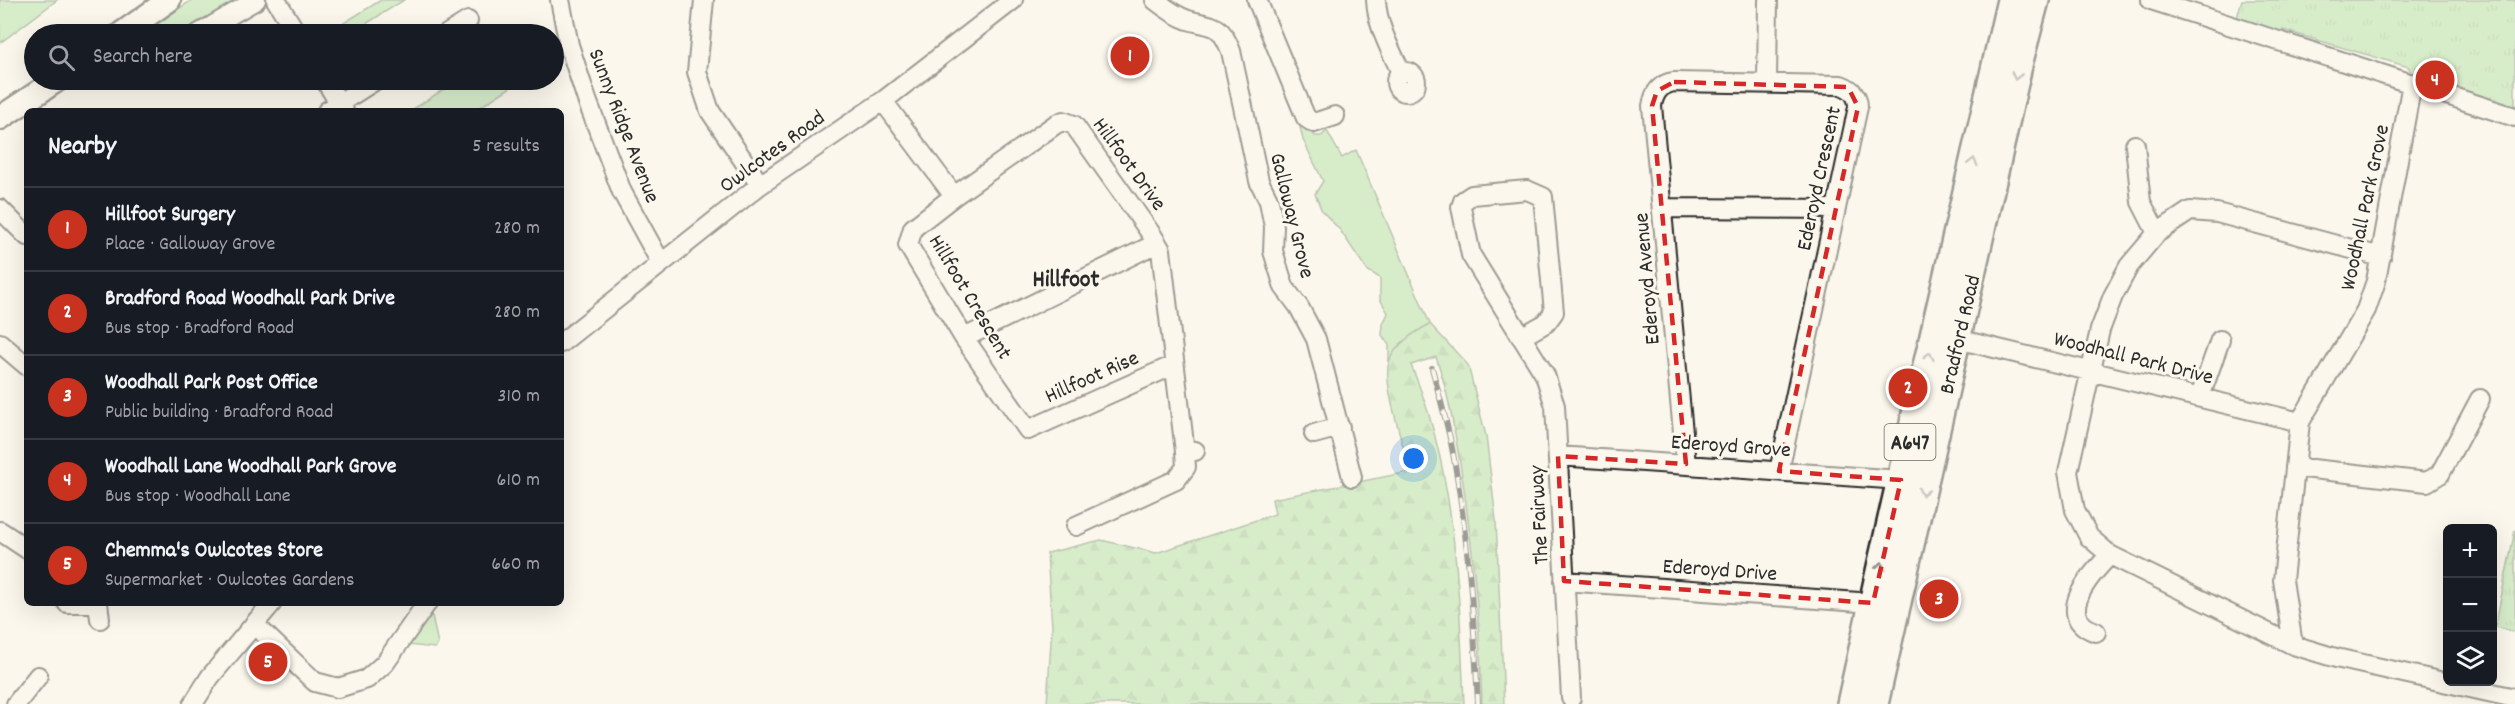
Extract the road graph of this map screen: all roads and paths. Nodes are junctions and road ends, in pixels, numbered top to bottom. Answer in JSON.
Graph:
{"nodes":[{"id":1,"x":170,"y":0,"type":"edge"},
{"id":2,"x":256,"y":0,"type":"edge"},
{"id":3,"x":276,"y":0,"type":"edge"},
{"id":4,"x":560,"y":0,"type":"edge"},
{"id":5,"x":704,"y":0,"type":"edge"},
{"id":6,"x":1012,"y":0,"type":"edge"},
{"id":7,"x":1155,"y":0,"type":"edge"},
{"id":8,"x":1257,"y":0,"type":"edge"},
{"id":9,"x":1376,"y":0,"type":"edge"},
{"id":10,"x":1768,"y":0,"type":"edge"},
{"id":11,"x":2032,"y":0,"type":"edge"},
{"id":12,"x":2151,"y":0,"type":"edge"},
{"id":13,"x":468,"y":21,"type":"dead end"},
{"id":14,"x":135,"y":24,"type":"edge"},
{"id":15,"x":215,"y":24,"type":"edge"},
{"id":16,"x":291,"y":24,"type":"edge"},
{"id":17,"x":463,"y":24,"type":"edge"},
{"id":18,"x":1401,"y":72,"type":"dead end"},
{"id":19,"x":1767,"y":83,"type":"junction"},
{"id":20,"x":2412,"y":83,"type":"junction"},
{"id":21,"x":42,"y":90,"type":"edge"},
{"id":22,"x":329,"y":90,"type":"edge"},
{"id":23,"x":362,"y":90,"type":"edge"},
{"id":24,"x":1657,"y":91,"type":"joint"},
{"id":25,"x":883,"y":101,"type":"junction"},
{"id":26,"x":337,"y":108,"type":"edge"},
{"id":27,"x":1335,"y":116,"type":"dead end"},
{"id":28,"x":2515,"y":117,"type":"edge"},
{"id":29,"x":0,"y":118,"type":"edge"},
{"id":30,"x":2135,"y":145,"type":"dead end"},
{"id":31,"x":760,"y":185,"type":"junction"},
{"id":32,"x":954,"y":196,"type":"junction"},
{"id":33,"x":1663,"y":208,"type":"junction"},
{"id":34,"x":0,"y":209,"type":"edge"},
{"id":35,"x":1836,"y":209,"type":"junction"},
{"id":36,"x":24,"y":233,"type":"edge"},
{"id":37,"x":2157,"y":233,"type":"junction"},
{"id":38,"x":1157,"y":243,"type":"junction"},
{"id":39,"x":2381,"y":257,"type":"junction"},
{"id":40,"x":661,"y":263,"type":"junction"},
{"id":41,"x":1521,"y":337,"type":"junction"},
{"id":42,"x":964,"y":338,"type":"junction"},
{"id":43,"x":1957,"y":339,"type":"junction"},
{"id":44,"x":2220,"y":340,"type":"dead end"},
{"id":45,"x":564,"y":341,"type":"edge"},
{"id":46,"x":0,"y":343,"type":"edge"},
{"id":47,"x":24,"y":363,"type":"edge"},
{"id":48,"x":1174,"y":365,"type":"junction"},
{"id":49,"x":2090,"y":369,"type":"junction"},
{"id":50,"x":2200,"y":397,"type":"junction"},
{"id":51,"x":2480,"y":399,"type":"dead end"},
{"id":52,"x":2300,"y":422,"type":"junction"},
{"id":53,"x":1340,"y":427,"type":"junction"},
{"id":54,"x":1028,"y":430,"type":"joint"},
{"id":55,"x":1314,"y":434,"type":"dead end"},
{"id":56,"x":1558,"y":456,"type":"junction"},
{"id":57,"x":1686,"y":464,"type":"junction"},
{"id":58,"x":2295,"y":467,"type":"junction"},
{"id":59,"x":1779,"y":471,"type":"junction"},
{"id":60,"x":1352,"y":477,"type":"dead end"},
{"id":61,"x":1901,"y":480,"type":"junction"},
{"id":62,"x":1076,"y":526,"type":"dead end"},
{"id":63,"x":0,"y":531,"type":"edge"},
{"id":64,"x":24,"y":547,"type":"edge"},
{"id":65,"x":2110,"y":555,"type":"junction"},
{"id":66,"x":1564,"y":581,"type":"junction"},
{"id":67,"x":1873,"y":603,"type":"junction"},
{"id":68,"x":269,"y":606,"type":"edge"},
{"id":69,"x":425,"y":606,"type":"edge"},
{"id":70,"x":254,"y":624,"type":"junction"},
{"id":71,"x":2096,"y":632,"type":"dead end"},
{"id":72,"x":2293,"y":645,"type":"junction"},
{"id":73,"x":38,"y":676,"type":"dead end"},
{"id":74,"x":1571,"y":698,"type":"dead end"},
{"id":75,"x":2515,"y":698,"type":"edge"},
{"id":76,"x":16,"y":704,"type":"edge"},
{"id":77,"x":193,"y":704,"type":"edge"},
{"id":78,"x":1851,"y":704,"type":"edge"},
{"id":79,"x":1874,"y":704,"type":"edge"}],
"edges":[{"from":1,"to":14,"type":"main road"},
{"from":2,"to":15,"type":"street"},
{"from":3,"to":16,"type":"street"},
{"from":4,"to":40,"type":"street","name":"Sunny Ridge Avenue"},
{"from":5,"to":31,"type":"street"},
{"from":6,"to":25,"type":"street","name":"Owlcotes Road"},
{"from":7,"to":53,"type":"street","name":"Galloway Grove"},
{"from":8,"to":27,"type":"street"},
{"from":9,"to":18,"type":"street"},
{"from":10,"to":19,"type":"street"},
{"from":11,"to":43,"type":"highway","name":"Bradford Road","number":"A647","one_way":true},
{"from":61,"to":11,"type":"highway","name":"Bradford Road","number":"A647","one_way":true},
{"from":12,"to":20,"type":"street"},
{"from":13,"to":17,"type":"street"},
{"from":19,"to":24,"type":"street","name":"Ederoyd Crescent"},
{"from":19,"to":35,"type":"street","name":"Ederoyd Crescent"},
{"from":20,"to":28,"type":"street"},
{"from":20,"to":39,"type":"street","name":"Woodhall Park Grove"},
{"from":21,"to":29,"type":"main road"},
{"from":22,"to":26,"type":"street"},
{"from":23,"to":26,"type":"street"},
{"from":24,"to":33,"type":"street","name":"Ederoyd Avenue"},
{"from":25,"to":31,"type":"street","name":"Owlcotes Road"},
{"from":25,"to":32,"type":"street"},
{"from":30,"to":37,"type":"street"},
{"from":31,"to":40,"type":"street","name":"Owlcotes Road"},
{"from":32,"to":38,"type":"street","name":"Hillfoot Drive"},
{"from":32,"to":42,"type":"street","name":"Hillfoot Crescent"},
{"from":33,"to":35,"type":"street"},
{"from":33,"to":57,"type":"street","name":"Ederoyd Avenue"},
{"from":34,"to":36,"type":"street"},
{"from":35,"to":59,"type":"street","name":"Ederoyd Crescent"},
{"from":37,"to":39,"type":"street"},
{"from":37,"to":49,"type":"street"},
{"from":38,"to":42,"type":"street"},
{"from":38,"to":48,"type":"street","name":"Hillfoot Drive"},
{"from":39,"to":52,"type":"street","name":"Woodhall Park Grove"},
{"from":40,"to":45,"type":"street","name":"Owlcotes Road"},
{"from":41,"to":41,"type":"street","name":"The Fairway"},
{"from":41,"to":56,"type":"street","name":"The Fairway"},
{"from":42,"to":54,"type":"street","name":"Hillfoot Crescent"},
{"from":43,"to":49,"type":"street","name":"Woodhall Park Drive"},
{"from":43,"to":79,"type":"highway","name":"Bradford Road","number":"A647","one_way":true},
{"from":44,"to":50,"type":"street"},
{"from":46,"to":47,"type":"street"},
{"from":48,"to":54,"type":"street","name":"Hillfoot Rise"},
{"from":48,"to":62,"type":"street","name":"Hillfoot Drive"},
{"from":49,"to":50,"type":"street","name":"Woodhall Park Drive"},
{"from":49,"to":65,"type":"street"},
{"from":50,"to":52,"type":"street","name":"Woodhall Park Drive"},
{"from":51,"to":58,"type":"street"},
{"from":52,"to":58,"type":"street","name":"Woodhall Park Grove"},
{"from":53,"to":55,"type":"street"},
{"from":53,"to":60,"type":"street","name":"Galloway Grove"},
{"from":56,"to":57,"type":"street","name":"Ederoyd Grove"},
{"from":56,"to":66,"type":"street","name":"The Fairway"},
{"from":57,"to":59,"type":"street","name":"Ederoyd Grove"},
{"from":58,"to":72,"type":"street","name":"Woodhall Park Grove"},
{"from":59,"to":61,"type":"street","name":"Ederoyd Grove"},
{"from":67,"to":61,"type":"highway","name":"Bradford Road","number":"A647","one_way":true},
{"from":63,"to":64,"type":"street"},
{"from":65,"to":71,"type":"street"},
{"from":65,"to":72,"type":"street"},
{"from":66,"to":67,"type":"street","name":"Ederoyd Drive"},
{"from":66,"to":74,"type":"street","name":"The Fairway"},
{"from":67,"to":78,"type":"highway","name":"Bradford Road","number":"A647"},
{"from":68,"to":70,"type":"street"},
{"from":69,"to":70,"type":"street"},
{"from":70,"to":77,"type":"street"},
{"from":72,"to":75,"type":"street"},
{"from":73,"to":76,"type":"street"}]}
